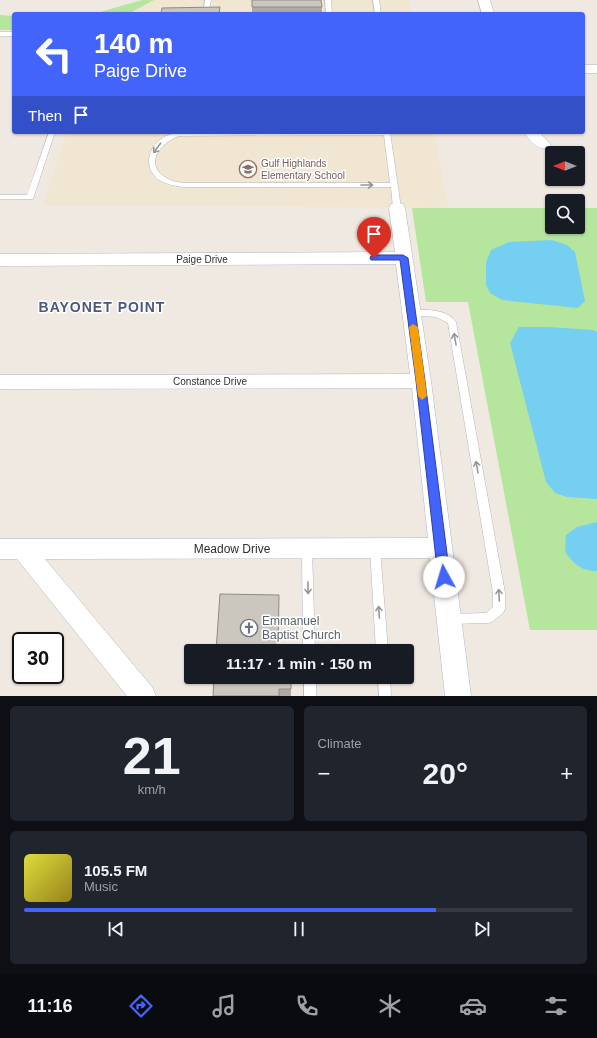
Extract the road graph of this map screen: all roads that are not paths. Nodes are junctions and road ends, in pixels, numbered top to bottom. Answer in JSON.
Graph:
{"nodes":[{"id":1,"x":208,"y":0,"type":"edge"},
{"id":2,"x":328,"y":0,"type":"edge"},
{"id":3,"x":376,"y":0,"type":"edge"},
{"id":4,"x":484,"y":0,"type":"edge"},
{"id":5,"x":207,"y":8,"type":"edge"},
{"id":6,"x":329,"y":12,"type":"edge"},
{"id":7,"x":378,"y":12,"type":"edge"},
{"id":8,"x":487,"y":12,"type":"edge"},
{"id":9,"x":0,"y":34,"type":"edge"},
{"id":10,"x":12,"y":34,"type":"edge"},
{"id":11,"x":585,"y":69,"type":"edge"},
{"id":12,"x":597,"y":69,"type":"edge"},
{"id":13,"x":51,"y":134,"type":"edge"},
{"id":14,"x":180,"y":134,"type":"edge"},
{"id":15,"x":387,"y":134,"type":"edge"},
{"id":16,"x":533,"y":134,"type":"edge"},
{"id":17,"x":544,"y":145,"type":"dead end"},
{"id":18,"x":394,"y":185,"type":"junction"},
{"id":19,"x":0,"y":197,"type":"edge"},
{"id":20,"x":397,"y":208,"type":"joint"},
{"id":21,"x":403,"y":258,"type":"junction"},
{"id":22,"x":0,"y":260,"type":"edge"},
{"id":23,"x":411,"y":313,"type":"junction"},
{"id":24,"x":420,"y":381,"type":"junction"},
{"id":25,"x":0,"y":382,"type":"edge"},
{"id":26,"x":375,"y":548,"type":"junction"},
{"id":27,"x":441,"y":548,"type":"junction"},
{"id":28,"x":11,"y":549,"type":"edge"},
{"id":29,"x":307,"y":549,"type":"junction"},
{"id":30,"x":449,"y":619,"type":"junction"},
{"id":31,"x":309,"y":644,"type":"edge"},
{"id":32,"x":382,"y":644,"type":"edge"},
{"id":33,"x":310,"y":684,"type":"edge"},
{"id":34,"x":384,"y":684,"type":"edge"},
{"id":35,"x":143,"y":696,"type":"edge"},
{"id":36,"x":310,"y":696,"type":"edge"},
{"id":37,"x":385,"y":696,"type":"edge"},
{"id":38,"x":458,"y":696,"type":"edge"}],
"edges":[{"from":1,"to":5,"type":"lane"},
{"from":2,"to":6,"type":"lane"},
{"from":3,"to":7,"type":"lane"},
{"from":4,"to":8,"type":"street"},
{"from":9,"to":10,"type":"lane"},
{"from":11,"to":12,"type":"street"},
{"from":13,"to":19,"type":"lane"},
{"from":14,"to":18,"type":"lane","one_way":true},
{"from":15,"to":18,"type":"lane"},
{"from":16,"to":17,"type":"street"},
{"from":18,"to":20,"type":"lane"},
{"from":20,"to":21,"type":"street"},
{"from":21,"to":22,"type":"street","name":"Paige Drive"},
{"from":21,"to":23,"type":"street"},
{"from":23,"to":24,"type":"street"},
{"from":30,"to":23,"type":"lane","one_way":true},
{"from":24,"to":25,"type":"street","name":"Constance Drive"},
{"from":24,"to":27,"type":"street"},
{"from":26,"to":27,"type":"street","name":"Meadow Drive"},
{"from":26,"to":29,"type":"street","name":"Meadow Drive"},
{"from":32,"to":26,"type":"lane","one_way":true},
{"from":27,"to":30,"type":"street"},
{"from":28,"to":29,"type":"street","name":"Meadow Drive"},
{"from":28,"to":35,"type":"street","name":"Meadow Drive"},
{"from":29,"to":31,"type":"lane","one_way":true},
{"from":30,"to":38,"type":"street"},
{"from":33,"to":36,"type":"lane"},
{"from":34,"to":37,"type":"lane"}]}
